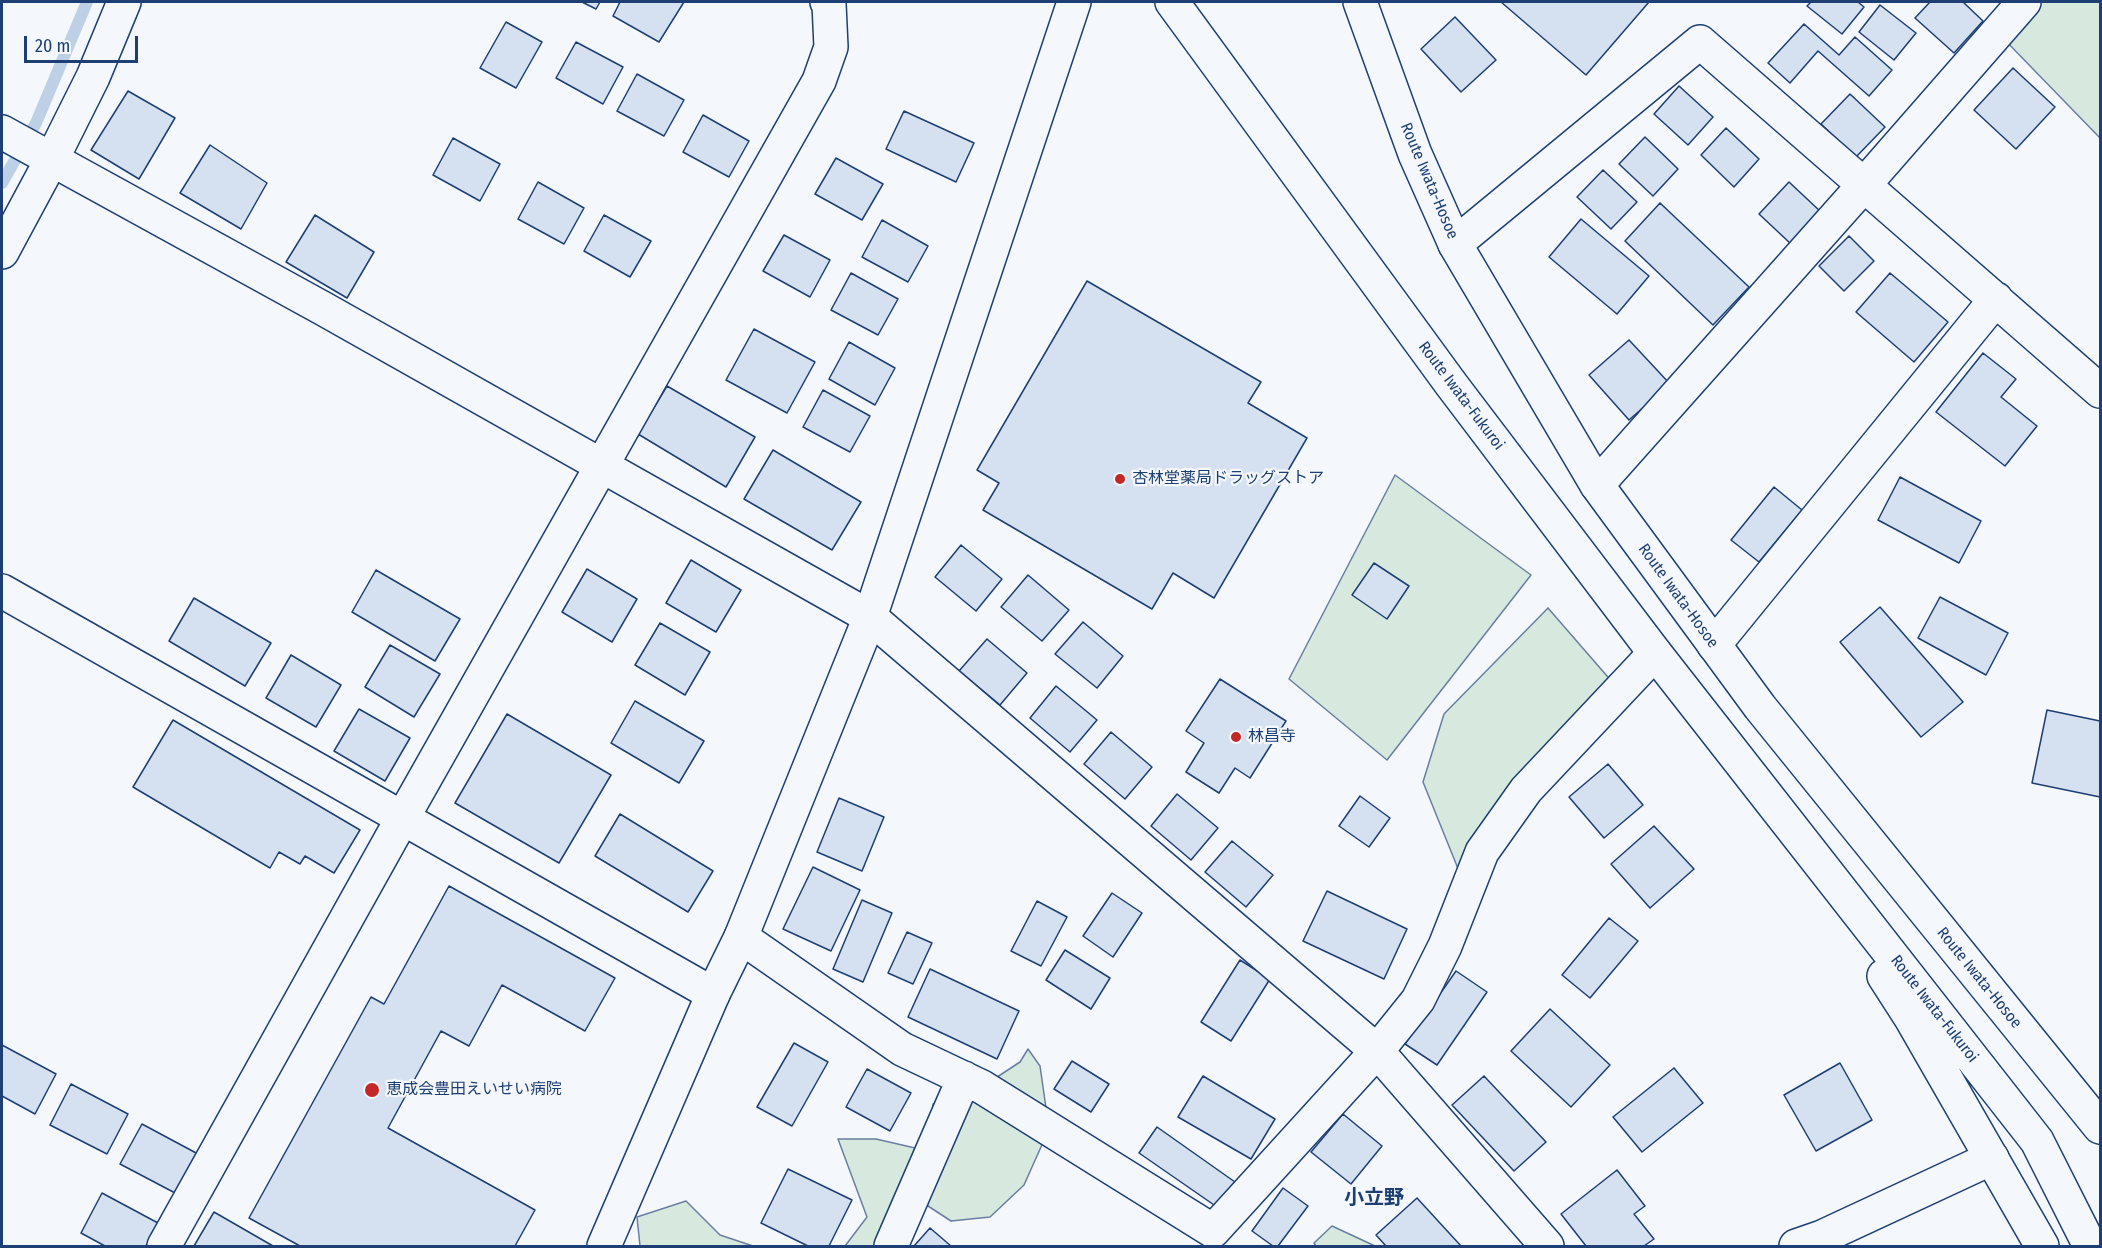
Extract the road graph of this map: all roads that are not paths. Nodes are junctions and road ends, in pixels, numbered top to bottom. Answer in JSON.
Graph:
{"nodes":[{"id":1,"x":124,"y":2,"type":"edge"},
{"id":2,"x":827,"y":2,"type":"edge"},
{"id":3,"x":1074,"y":2,"type":"edge"},
{"id":4,"x":1172,"y":2,"type":"edge"},
{"id":5,"x":1360,"y":2,"type":"edge"},
{"id":6,"x":2012,"y":5,"type":"edge"},
{"id":7,"x":2,"y":132,"type":"edge"},
{"id":8,"x":52,"y":159,"type":"junction"},
{"id":9,"x":1864,"y":185,"type":"junction"},
{"id":10,"x":1455,"y":244,"type":"junction"},
{"id":11,"x":2,"y":252,"type":"edge"},
{"id":12,"x":1996,"y":299,"type":"junction"},
{"id":13,"x":2100,"y":391,"type":"edge"},
{"id":14,"x":603,"y":466,"type":"junction"},
{"id":15,"x":1597,"y":485,"type":"junction"},
{"id":16,"x":2,"y":591,"type":"edge"},
{"id":17,"x":870,"y":617,"type":"junction"},
{"id":18,"x":1714,"y":645,"type":"junction"},
{"id":19,"x":1655,"y":653,"type":"junction"},
{"id":20,"x":1758,"y":785,"type":"junction"},
{"id":21,"x":402,"y":819,"type":"junction"},
{"id":22,"x":741,"y":937,"type":"junction"},
{"id":23,"x":713,"y":994,"type":"junction"},
{"id":24,"x":1377,"y":1051,"type":"junction"},
{"id":25,"x":964,"y":1078,"type":"junction"},
{"id":26,"x":2100,"y":1126,"type":"edge"},
{"id":27,"x":1992,"y":1158,"type":"junction"},
{"id":28,"x":164,"y":1246,"type":"edge"},
{"id":29,"x":604,"y":1246,"type":"edge"},
{"id":30,"x":891,"y":1246,"type":"edge"},
{"id":31,"x":1547,"y":1246,"type":"edge"},
{"id":32,"x":1796,"y":1246,"type":"edge"},
{"id":33,"x":2042,"y":1246,"type":"edge"},
{"id":34,"x":2090,"y":1246,"type":"edge"}],
"edges":[{"from":1,"to":8,"type":"street"},
{"from":2,"to":14,"type":"street"},
{"from":3,"to":17,"type":"street"},
{"from":4,"to":19,"type":"street","name":"Route Iwata-Fukuroi"},
{"from":5,"to":10,"type":"street","name":"Route Iwata-Hosoe"},
{"from":6,"to":9,"type":"street"},
{"from":7,"to":8,"type":"street"},
{"from":8,"to":11,"type":"street"},
{"from":8,"to":14,"type":"street"},
{"from":9,"to":10,"type":"street"},
{"from":9,"to":12,"type":"street"},
{"from":9,"to":15,"type":"street"},
{"from":10,"to":15,"type":"street","name":"Route Iwata-Hosoe"},
{"from":12,"to":13,"type":"street"},
{"from":12,"to":18,"type":"street"},
{"from":14,"to":17,"type":"street"},
{"from":14,"to":21,"type":"street"},
{"from":15,"to":18,"type":"street","name":"Route Iwata-Hosoe"},
{"from":16,"to":21,"type":"street"},
{"from":17,"to":22,"type":"street"},
{"from":17,"to":24,"type":"street"},
{"from":18,"to":26,"type":"street","name":"Route Iwata-Hosoe"},
{"from":19,"to":20,"type":"street","name":"Route Iwata-Fukuroi"},
{"from":19,"to":24,"type":"street"},
{"from":20,"to":27,"type":"street","name":"Route Iwata-Fukuroi"},
{"from":20,"to":34,"type":"street","name":"Route Iwata-Fukuroi"},
{"from":21,"to":23,"type":"street"},
{"from":21,"to":28,"type":"street"},
{"from":22,"to":23,"type":"street"},
{"from":22,"to":25,"type":"street"},
{"from":23,"to":29,"type":"street"},
{"from":24,"to":25,"type":"street"},
{"from":24,"to":31,"type":"street"},
{"from":25,"to":30,"type":"street"},
{"from":27,"to":32,"type":"street"},
{"from":27,"to":33,"type":"street","name":"Route Iwata-Fukuroi"}]}
